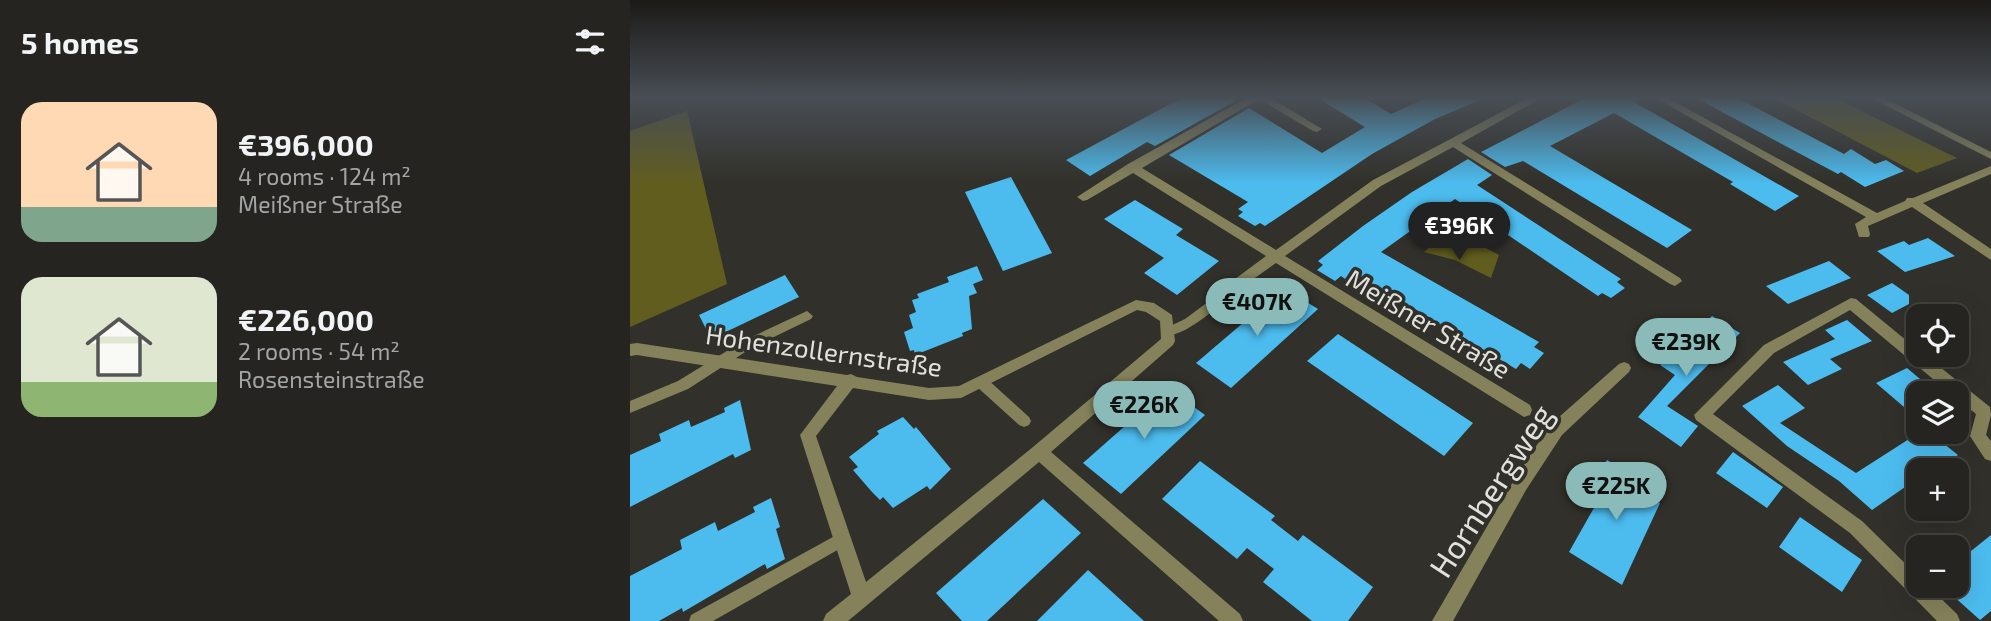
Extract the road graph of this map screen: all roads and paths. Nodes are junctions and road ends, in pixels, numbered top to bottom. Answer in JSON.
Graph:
{"nodes":[{"id":1,"x":1204,"y":126,"type":"edge"},
{"id":2,"x":1312,"y":126,"type":"edge"},
{"id":3,"x":1483,"y":126,"type":"edge"},
{"id":4,"x":1711,"y":126,"type":"edge"},
{"id":5,"x":1931,"y":126,"type":"edge"},
{"id":6,"x":1317,"y":129,"type":"dead end"},
{"id":7,"x":1452,"y":142,"type":"junction"},
{"id":8,"x":1991,"y":156,"type":"edge"},
{"id":9,"x":1132,"y":167,"type":"junction"},
{"id":10,"x":1991,"y":170,"type":"edge"},
{"id":11,"x":1083,"y":197,"type":"dead end"},
{"id":12,"x":1911,"y":201,"type":"junction"},
{"id":13,"x":1875,"y":217,"type":"junction"},
{"id":14,"x":1864,"y":234,"type":"dead end"},
{"id":15,"x":1991,"y":255,"type":"edge"},
{"id":16,"x":1272,"y":256,"type":"junction"},
{"id":17,"x":1675,"y":281,"type":"dead end"},
{"id":18,"x":1236,"y":285,"type":"joint"},
{"id":19,"x":807,"y":316,"type":"dead end"},
{"id":20,"x":1168,"y":331,"type":"junction"},
{"id":21,"x":630,"y":350,"type":"edge"},
{"id":22,"x":724,"y":361,"type":"junction"},
{"id":23,"x":1624,"y":368,"type":"dead end"},
{"id":24,"x":851,"y":380,"type":"junction"},
{"id":25,"x":981,"y":382,"type":"junction"},
{"id":26,"x":630,"y":407,"type":"edge"},
{"id":27,"x":1524,"y":410,"type":"dead end"},
{"id":28,"x":1024,"y":421,"type":"dead end"},
{"id":29,"x":1040,"y":452,"type":"junction"},
{"id":30,"x":1991,"y":454,"type":"edge"},
{"id":31,"x":842,"y":539,"type":"junction"},
{"id":32,"x":862,"y":599,"type":"junction"},
{"id":33,"x":697,"y":621,"type":"edge"},
{"id":34,"x":833,"y":621,"type":"edge"},
{"id":35,"x":1233,"y":621,"type":"edge"},
{"id":36,"x":1442,"y":621,"type":"edge"},
{"id":37,"x":1950,"y":621,"type":"edge"}],
"edges":[{"from":1,"to":9,"type":"street"},
{"from":2,"to":6,"type":"street"},
{"from":3,"to":7,"type":"street"},
{"from":4,"to":13,"type":"street"},
{"from":5,"to":8,"type":"street"},
{"from":7,"to":16,"type":"street"},
{"from":7,"to":17,"type":"street"},
{"from":9,"to":11,"type":"street"},
{"from":9,"to":16,"type":"street","name":"Meißner Straße"},
{"from":10,"to":12,"type":"street"},
{"from":12,"to":13,"type":"street"},
{"from":12,"to":15,"type":"street"},
{"from":13,"to":14,"type":"street"},
{"from":16,"to":18,"type":"street"},
{"from":16,"to":27,"type":"street","name":"Meißner Straße"},
{"from":18,"to":20,"type":"lane"},
{"from":19,"to":22,"type":"lane"},
{"from":20,"to":25,"type":"street","name":"Hohenzollernstraße"},
{"from":20,"to":29,"type":"street"},
{"from":21,"to":22,"type":"street","name":"Hohenzollernstraße"},
{"from":22,"to":24,"type":"street","name":"Hohenzollernstraße"},
{"from":22,"to":26,"type":"lane"},
{"from":23,"to":36,"type":"street","name":"Hornbergweg"},
{"from":24,"to":25,"type":"street","name":"Hohenzollernstraße"},
{"from":24,"to":31,"type":"street"},
{"from":25,"to":28,"type":"lane"},
{"from":29,"to":32,"type":"street"},
{"from":29,"to":35,"type":"street"},
{"from":30,"to":37,"type":"street"},
{"from":31,"to":32,"type":"street"},
{"from":31,"to":33,"type":"lane"},
{"from":32,"to":34,"type":"street"}]}
